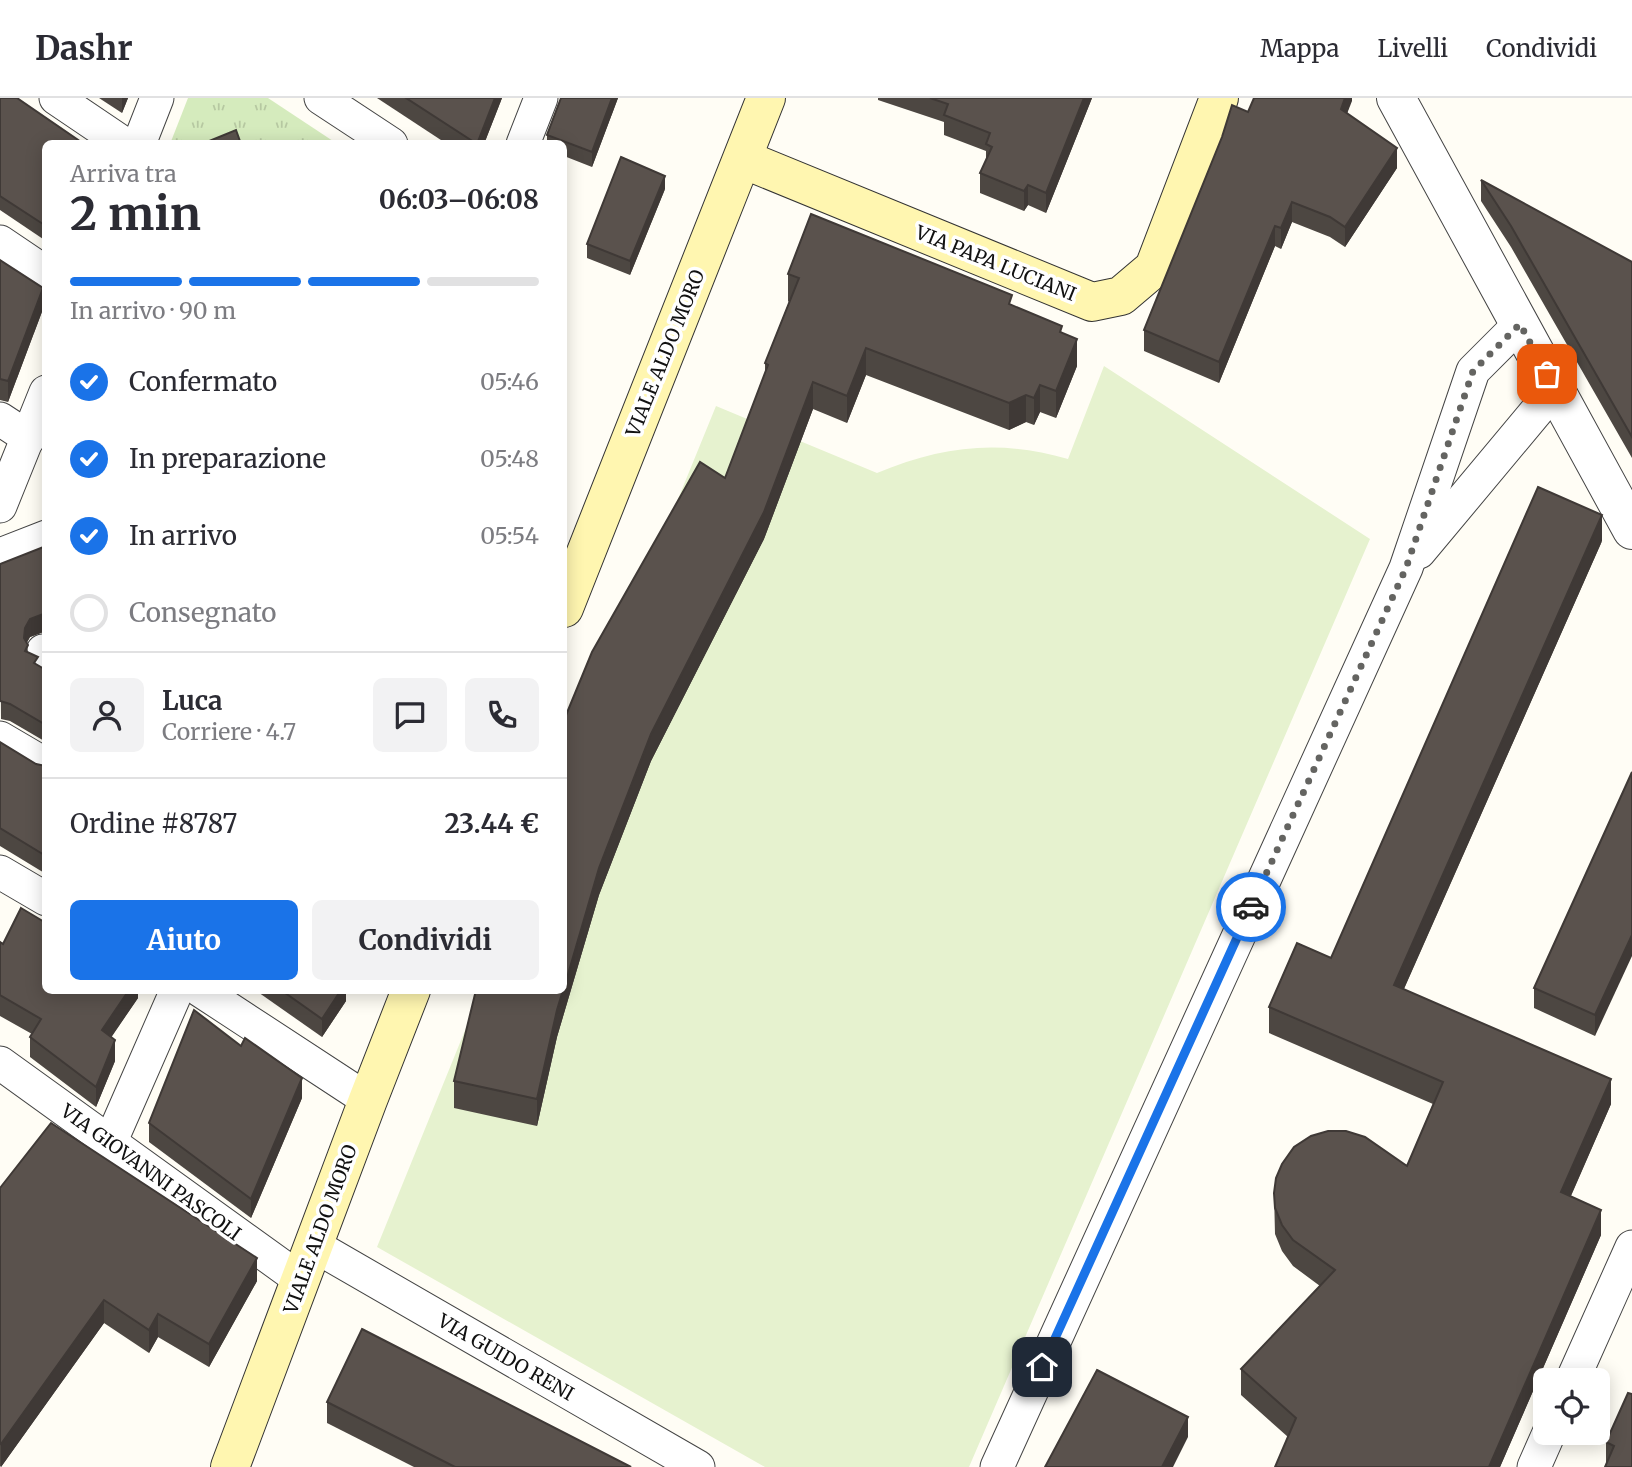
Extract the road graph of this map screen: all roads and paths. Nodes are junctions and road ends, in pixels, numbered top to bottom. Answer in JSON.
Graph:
{"nodes":[{"id":1,"x":57,"y":98,"type":"edge"},
{"id":2,"x":157,"y":98,"type":"edge"},
{"id":3,"x":321,"y":98,"type":"edge"},
{"id":4,"x":541,"y":98,"type":"edge"},
{"id":5,"x":766,"y":98,"type":"edge"},
{"id":6,"x":1219,"y":98,"type":"edge"},
{"id":7,"x":1396,"y":98,"type":"edge"},
{"id":8,"x":118,"y":140,"type":"edge"},
{"id":9,"x":141,"y":140,"type":"edge"},
{"id":10,"x":385,"y":140,"type":"edge"},
{"id":11,"x":525,"y":140,"type":"edge"},
{"id":12,"x":743,"y":159,"type":"junction"},
{"id":13,"x":0,"y":242,"type":"edge"},
{"id":14,"x":42,"y":270,"type":"edge"},
{"id":15,"x":1520,"y":324,"type":"junction"},
{"id":16,"x":1555,"y":389,"type":"junction"},
{"id":17,"x":42,"y":406,"type":"edge"},
{"id":18,"x":0,"y":419,"type":"edge"},
{"id":19,"x":36,"y":428,"type":"edge"},
{"id":20,"x":0,"y":506,"type":"edge"},
{"id":21,"x":1632,"y":530,"type":"edge"},
{"id":22,"x":42,"y":539,"type":"edge"},
{"id":23,"x":0,"y":555,"type":"edge"},
{"id":24,"x":1406,"y":568,"type":"junction"},
{"id":25,"x":567,"y":600,"type":"edge"},
{"id":26,"x":0,"y":738,"type":"edge"},
{"id":27,"x":42,"y":763,"type":"edge"},
{"id":28,"x":0,"y":872,"type":"edge"},
{"id":29,"x":42,"y":897,"type":"edge"},
{"id":30,"x":175,"y":994,"type":"edge"},
{"id":31,"x":206,"y":994,"type":"edge"},
{"id":32,"x":409,"y":994,"type":"edge"},
{"id":33,"x":0,"y":1063,"type":"edge"},
{"id":34,"x":368,"y":1100,"type":"junction"},
{"id":35,"x":110,"y":1143,"type":"junction"},
{"id":36,"x":1632,"y":1247,"type":"edge"},
{"id":37,"x":308,"y":1263,"type":"junction"},
{"id":38,"x":1578,"y":1368,"type":"edge"},
{"id":39,"x":1544,"y":1445,"type":"edge"},
{"id":40,"x":693,"y":1466,"type":"edge"},
{"id":41,"x":230,"y":1467,"type":"edge"},
{"id":42,"x":997,"y":1467,"type":"edge"},
{"id":43,"x":1534,"y":1467,"type":"edge"}],
"edges":[{"from":1,"to":8,"type":"street"},
{"from":2,"to":9,"type":"street"},
{"from":3,"to":10,"type":"street"},
{"from":4,"to":11,"type":"street"},
{"from":5,"to":12,"type":"main road","name":"VIALE ALDO MORO"},
{"from":6,"to":12,"type":"main road","name":"VIA PAPA LUCIANI"},
{"from":7,"to":15,"type":"street"},
{"from":12,"to":25,"type":"main road","name":"VIALE ALDO MORO"},
{"from":13,"to":14,"type":"street"},
{"from":15,"to":16,"type":"street"},
{"from":15,"to":24,"type":"street"},
{"from":16,"to":21,"type":"street"},
{"from":16,"to":24,"type":"street"},
{"from":17,"to":19,"type":"street"},
{"from":18,"to":19,"type":"street"},
{"from":19,"to":20,"type":"street"},
{"from":22,"to":23,"type":"street"},
{"from":24,"to":42,"type":"street"},
{"from":26,"to":27,"type":"street"},
{"from":28,"to":29,"type":"street"},
{"from":30,"to":35,"type":"street"},
{"from":31,"to":34,"type":"street"},
{"from":32,"to":34,"type":"main road","name":"VIALE ALDO MORO"},
{"from":33,"to":35,"type":"street","name":"VIA GIOVANNI PASCOLI"},
{"from":34,"to":37,"type":"main road","name":"VIALE ALDO MORO"},
{"from":35,"to":37,"type":"street","name":"VIA GIOVANNI PASCOLI"},
{"from":36,"to":38,"type":"street"},
{"from":37,"to":40,"type":"street","name":"VIA GUIDO RENI"},
{"from":37,"to":41,"type":"main road","name":"VIALE ALDO MORO"},
{"from":39,"to":43,"type":"street"}]}
